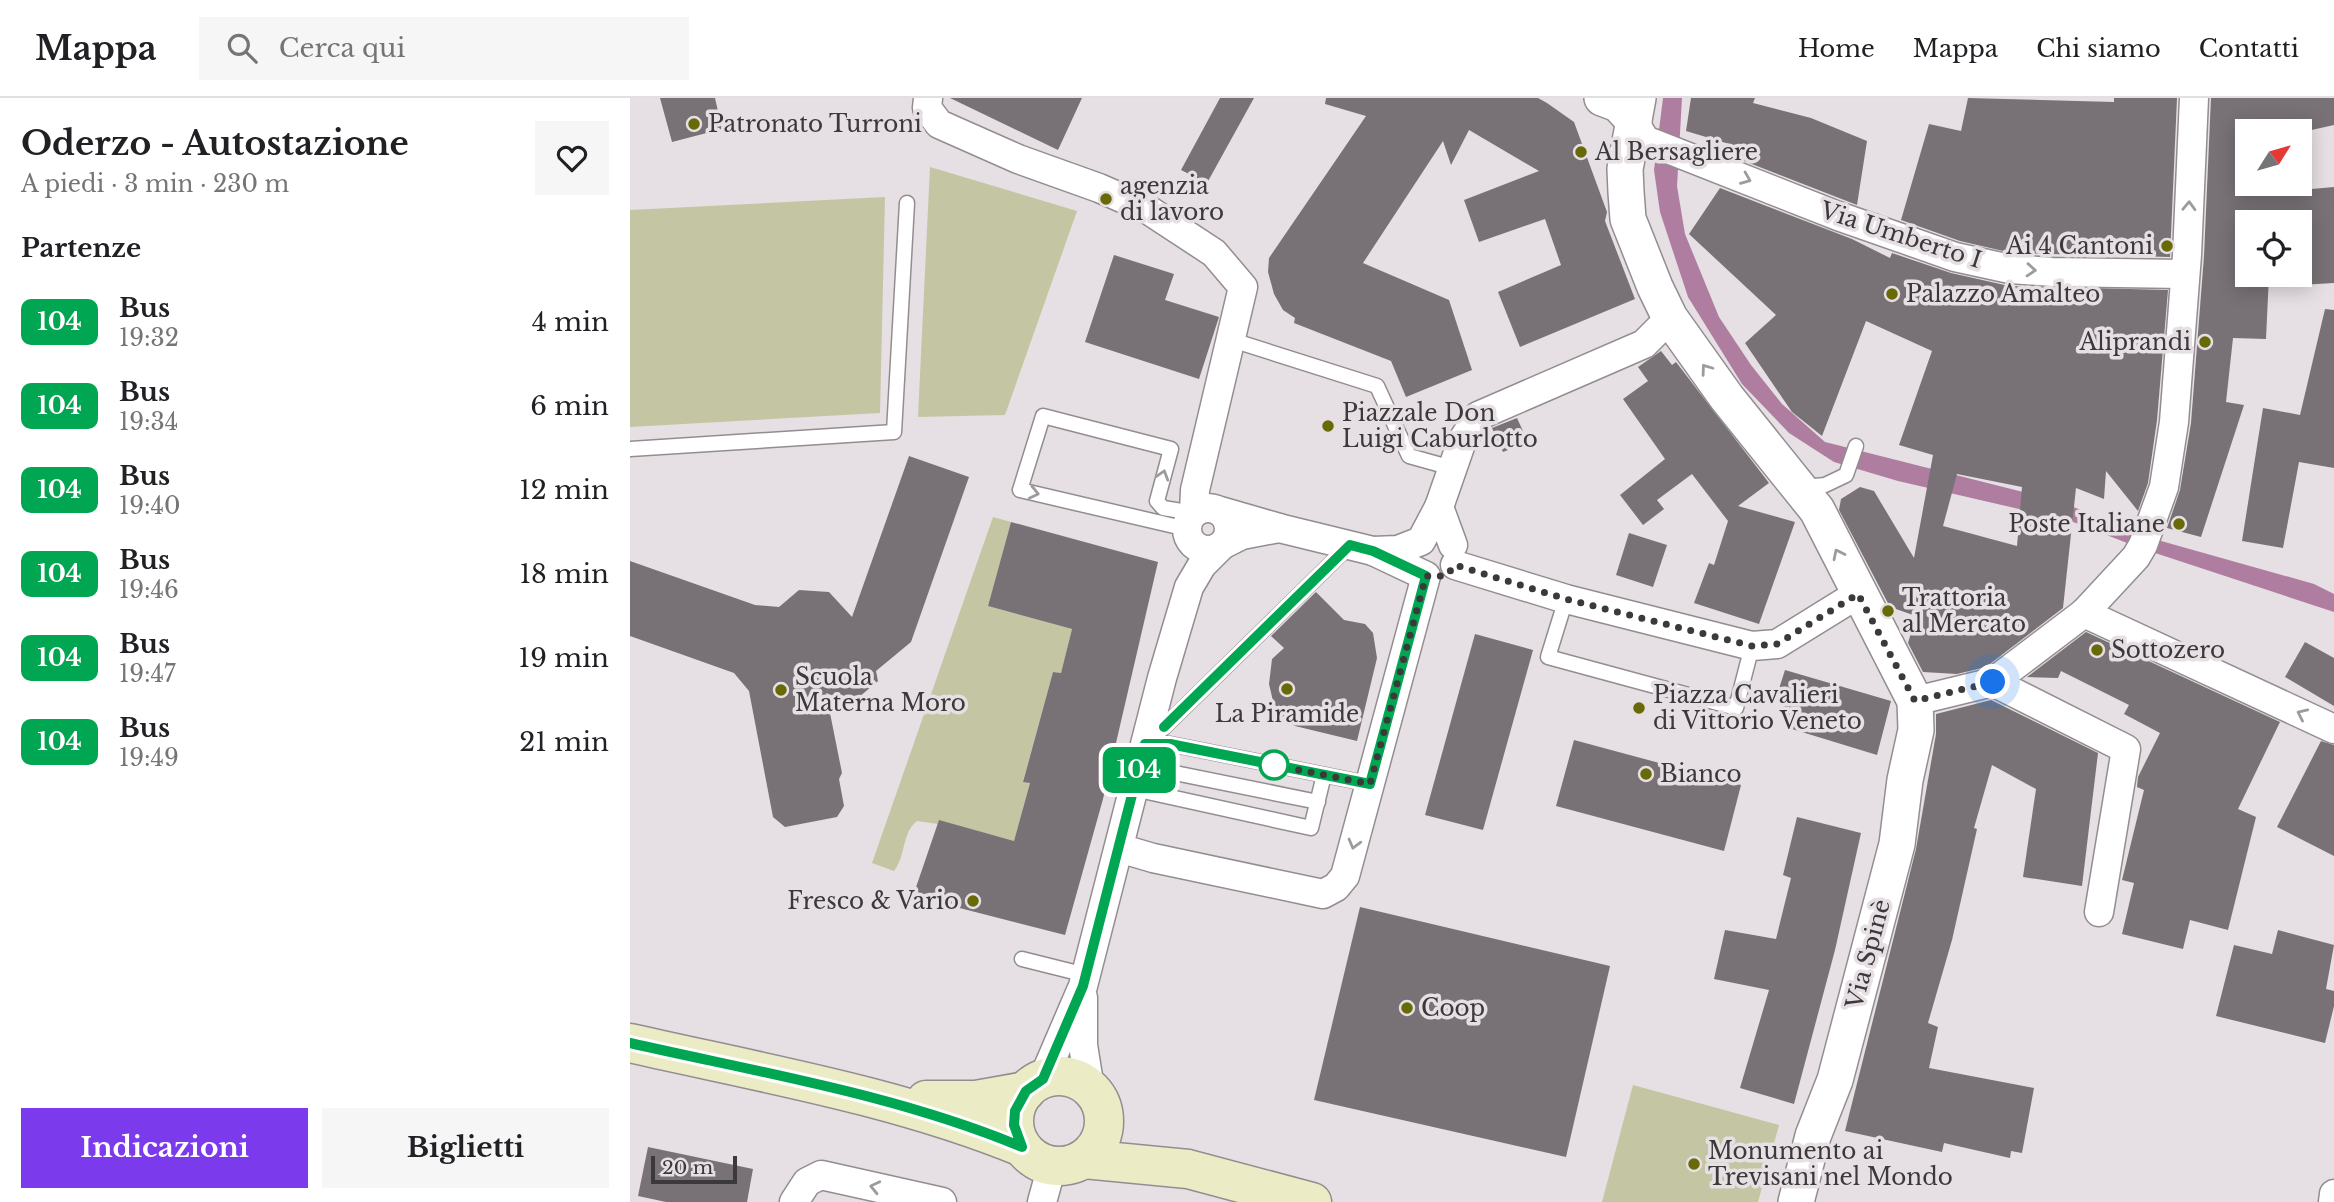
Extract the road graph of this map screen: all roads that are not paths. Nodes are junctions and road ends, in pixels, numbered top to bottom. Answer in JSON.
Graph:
{"nodes":[{"id":1,"x":928,"y":98,"type":"edge"},
{"id":2,"x":1602,"y":98,"type":"edge"},
{"id":3,"x":2193,"y":98,"type":"edge"},
{"id":4,"x":1639,"y":120,"type":"edge"},
{"id":5,"x":907,"y":203,"type":"dead end"},
{"id":6,"x":2183,"y":274,"type":"junction"},
{"id":7,"x":1670,"y":318,"type":"junction"},
{"id":8,"x":1232,"y":340,"type":"junction"},
{"id":9,"x":1856,"y":446,"type":"dead end"},
{"id":10,"x":630,"y":449,"type":"edge"},
{"id":11,"x":1452,"y":468,"type":"junction"},
{"id":12,"x":1801,"y":487,"type":"junction"},
{"id":13,"x":1439,"y":506,"type":"junction"},
{"id":14,"x":1201,"y":520,"type":"junction"},
{"id":15,"x":1279,"y":528,"type":"junction"},
{"id":16,"x":1422,"y":541,"type":"junction"},
{"id":17,"x":1221,"y":546,"type":"junction"},
{"id":18,"x":1361,"y":548,"type":"junction"},
{"id":19,"x":1454,"y":555,"type":"junction"},
{"id":20,"x":1426,"y":576,"type":"junction"},
{"id":21,"x":1189,"y":587,"type":"junction"},
{"id":22,"x":1858,"y":594,"type":"junction"},
{"id":23,"x":1566,"y":599,"type":"junction"},
{"id":24,"x":2084,"y":613,"type":"junction"},
{"id":25,"x":1752,"y":646,"type":"junction"},
{"id":26,"x":1993,"y":682,"type":"junction"},
{"id":27,"x":1915,"y":701,"type":"junction"},
{"id":28,"x":2334,"y":729,"type":"edge"},
{"id":29,"x":1140,"y":766,"type":"junction"},
{"id":30,"x":1324,"y":775,"type":"junction"},
{"id":31,"x":1370,"y":784,"type":"junction"},
{"id":32,"x":1318,"y":802,"type":"junction"},
{"id":33,"x":1119,"y":848,"type":"junction"},
{"id":34,"x":2099,"y":912,"type":"dead end"},
{"id":35,"x":1022,"y":959,"type":"dead end"},
{"id":36,"x":1085,"y":981,"type":"junction"},
{"id":37,"x":630,"y":1042,"type":"edge"},
{"id":38,"x":1035,"y":1085,"type":"junction"},
{"id":39,"x":886,"y":1101,"type":"junction"},
{"id":40,"x":1097,"y":1103,"type":"junction"},
{"id":41,"x":1053,"y":1157,"type":"junction"},
{"id":42,"x":1188,"y":1169,"type":"junction"},
{"id":43,"x":2334,"y":1194,"type":"edge"},
{"id":44,"x":794,"y":1202,"type":"edge"},
{"id":45,"x":942,"y":1202,"type":"edge"},
{"id":46,"x":1042,"y":1202,"type":"edge"},
{"id":47,"x":1312,"y":1202,"type":"edge"},
{"id":48,"x":1796,"y":1202,"type":"edge"},
{"id":49,"x":2333,"y":1202,"type":"edge"}],
"edges":[{"from":1,"to":8,"type":"street"},
{"from":2,"to":4,"type":"street"},
{"from":6,"to":3,"type":"street","one_way":true},
{"from":4,"to":6,"type":"street","name":"Via Umberto I","one_way":true},
{"from":4,"to":7,"type":"street"},
{"from":5,"to":10,"type":"lane"},
{"from":6,"to":24,"type":"street"},
{"from":7,"to":11,"type":"street"},
{"from":12,"to":7,"type":"street","one_way":true},
{"from":8,"to":11,"type":"lane"},
{"from":8,"to":14,"type":"street"},
{"from":9,"to":12,"type":"lane"},
{"from":11,"to":13,"type":"street"},
{"from":22,"to":12,"type":"street","one_way":true},
{"from":13,"to":16,"type":"street"},
{"from":13,"to":19,"type":"street"},
{"from":14,"to":14,"type":"lane","one_way":true},
{"from":14,"to":15,"type":"street"},
{"from":14,"to":17,"type":"street"},
{"from":14,"to":21,"type":"street"},
{"from":15,"to":17,"type":"street"},
{"from":15,"to":18,"type":"street"},
{"from":16,"to":18,"type":"street"},
{"from":16,"to":19,"type":"street"},
{"from":16,"to":20,"type":"street"},
{"from":17,"to":21,"type":"street"},
{"from":18,"to":20,"type":"street"},
{"from":18,"to":29,"type":"lane"},
{"from":19,"to":20,"type":"street"},
{"from":19,"to":23,"type":"street"},
{"from":20,"to":31,"type":"street"},
{"from":21,"to":29,"type":"street"},
{"from":22,"to":25,"type":"street"},
{"from":22,"to":27,"type":"street"},
{"from":23,"to":25,"type":"street"},
{"from":23,"to":25,"type":"lane"},
{"from":24,"to":26,"type":"street"},
{"from":28,"to":24,"type":"street","one_way":true},
{"from":26,"to":27,"type":"street"},
{"from":26,"to":34,"type":"street"},
{"from":27,"to":48,"type":"street","name":"Via Spinè"},
{"from":29,"to":30,"type":"lane"},
{"from":29,"to":32,"type":"lane"},
{"from":29,"to":32,"type":"lane"},
{"from":29,"to":33,"type":"street"},
{"from":30,"to":31,"type":"lane"},
{"from":30,"to":32,"type":"lane"},
{"from":31,"to":33,"type":"street","one_way":true},
{"from":33,"to":36,"type":"street"},
{"from":35,"to":36,"type":"lane"},
{"from":36,"to":38,"type":"street"},
{"from":36,"to":40,"type":"street"},
{"from":37,"to":39,"type":"main road"},
{"from":38,"to":39,"type":"main road"},
{"from":38,"to":40,"type":"main road"},
{"from":38,"to":41,"type":"main road"},
{"from":39,"to":41,"type":"main road"},
{"from":40,"to":41,"type":"main road"},
{"from":40,"to":42,"type":"main road"},
{"from":41,"to":42,"type":"main road"},
{"from":41,"to":46,"type":"street"},
{"from":42,"to":47,"type":"main road"},
{"from":43,"to":49,"type":"street"},
{"from":45,"to":44,"type":"street","one_way":true}]}
